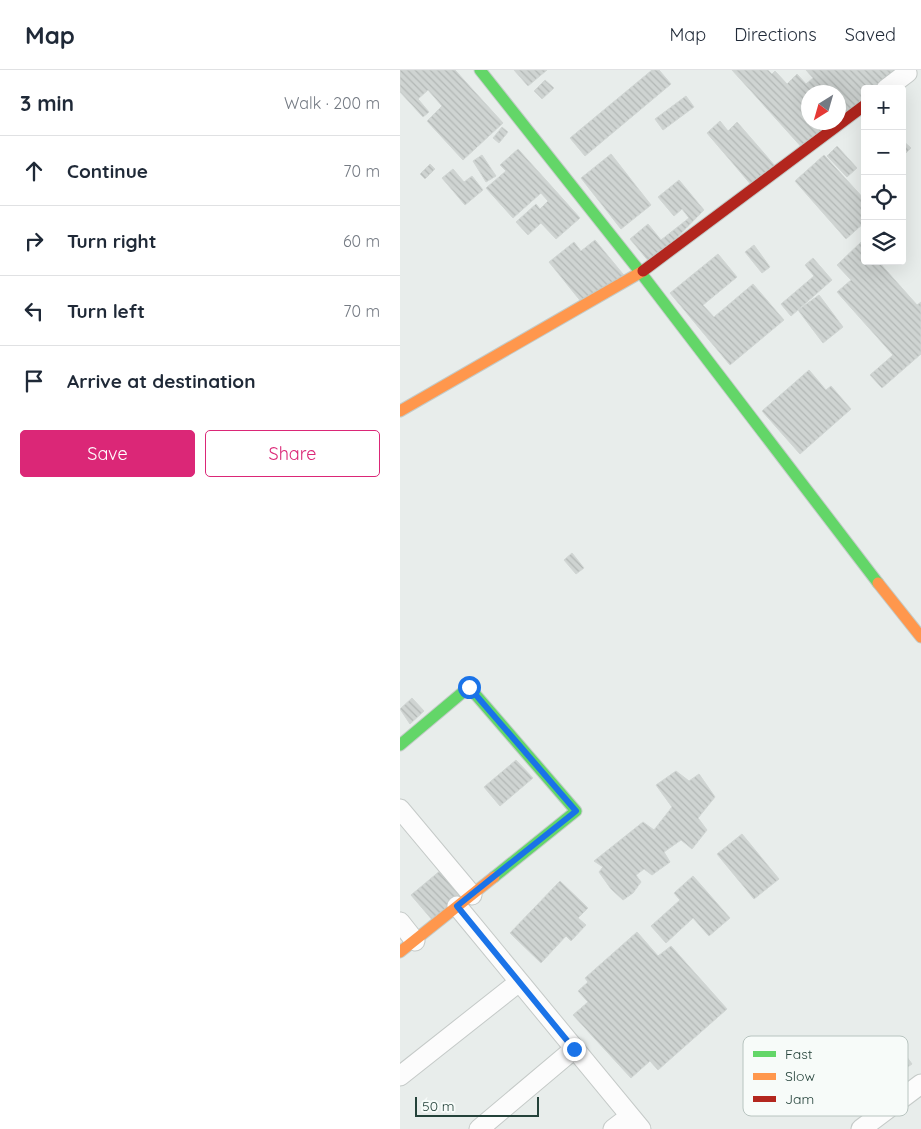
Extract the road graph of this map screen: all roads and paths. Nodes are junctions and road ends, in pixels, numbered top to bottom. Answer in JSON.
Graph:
{"nodes":[{"id":1,"x":480,"y":70,"type":"edge"},
{"id":2,"x":906,"y":70,"type":"edge"},
{"id":3,"x":891,"y":85,"type":"edge"},
{"id":4,"x":861,"y":108,"type":"edge"},
{"id":5,"x":641,"y":274,"type":"junction"},
{"id":6,"x":400,"y":411,"type":"edge"},
{"id":7,"x":921,"y":637,"type":"edge"},
{"id":8,"x":400,"y":745,"type":"edge"},
{"id":9,"x":400,"y":810,"type":"edge"},
{"id":10,"x":472,"y":895,"type":"junction"},
{"id":11,"x":457,"y":906,"type":"junction"},
{"id":12,"x":400,"y":922,"type":"edge"},
{"id":13,"x":415,"y":941,"type":"junction"},
{"id":14,"x":400,"y":952,"type":"edge"},
{"id":15,"x":520,"y":982,"type":"junction"},
{"id":16,"x":574,"y":1049,"type":"junction"},
{"id":17,"x":400,"y":1076,"type":"edge"},
{"id":18,"x":921,"y":1084,"type":"edge"},
{"id":19,"x":908,"y":1094,"type":"edge"},
{"id":20,"x":878,"y":1116,"type":"edge"},
{"id":21,"x":636,"y":1122,"type":"edge"},
{"id":22,"x":479,"y":1129,"type":"edge"},
{"id":23,"x":613,"y":1129,"type":"edge"},
{"id":24,"x":861,"y":1129,"type":"edge"}],
"edges":[{"from":1,"to":5,"type":"street"},
{"from":2,"to":3,"type":"street"},
{"from":4,"to":5,"type":"street"},
{"from":5,"to":6,"type":"street"},
{"from":5,"to":7,"type":"street"},
{"from":8,"to":10,"type":"street"},
{"from":9,"to":10,"type":"street"},
{"from":10,"to":11,"type":"street"},
{"from":11,"to":13,"type":"street"},
{"from":11,"to":15,"type":"street"},
{"from":12,"to":13,"type":"street"},
{"from":13,"to":14,"type":"street"},
{"from":15,"to":16,"type":"street"},
{"from":15,"to":17,"type":"street"},
{"from":16,"to":21,"type":"street"},
{"from":16,"to":22,"type":"street"},
{"from":18,"to":19,"type":"street"},
{"from":20,"to":24,"type":"street"},
{"from":21,"to":23,"type":"street"}]}
